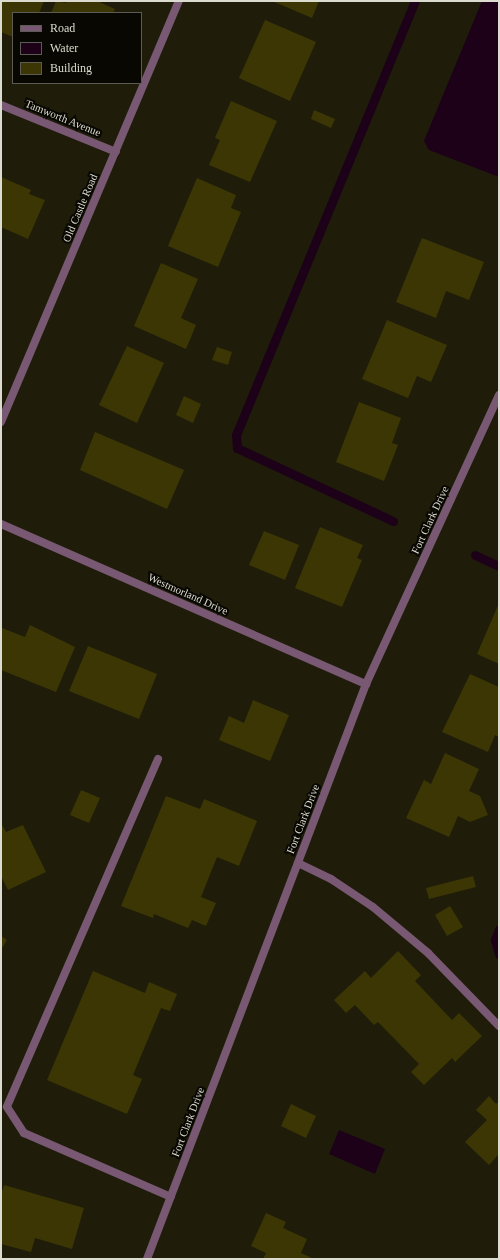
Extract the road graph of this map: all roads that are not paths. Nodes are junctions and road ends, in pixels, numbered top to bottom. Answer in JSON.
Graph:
{"nodes":[{"id":1,"x":179,"y":1,"type":"edge"},
{"id":2,"x":1,"y":105,"type":"edge"},
{"id":3,"x":116,"y":152,"type":"junction"},
{"id":4,"x":499,"y":395,"type":"edge"},
{"id":5,"x":496,"y":409,"type":"edge"},
{"id":6,"x":1,"y":422,"type":"edge"},
{"id":7,"x":1,"y":524,"type":"edge"},
{"id":8,"x":366,"y":684,"type":"junction"},
{"id":9,"x":158,"y":759,"type":"dead end"},
{"id":10,"x":298,"y":863,"type":"junction"},
{"id":11,"x":499,"y":1026,"type":"edge"},
{"id":12,"x":171,"y":1197,"type":"junction"},
{"id":13,"x":147,"y":1259,"type":"edge"}],
"edges":[{"from":1,"to":3,"type":"street","name":"Old Castle Road"},
{"from":2,"to":3,"type":"street","name":"Tamworth Avenue"},
{"from":3,"to":6,"type":"street","name":"Old Castle Road"},
{"from":4,"to":5,"type":"street","name":"Fort Clark Drive"},
{"from":5,"to":8,"type":"street","name":"Fort Clark Drive"},
{"from":7,"to":8,"type":"street","name":"Westmorland Drive"},
{"from":8,"to":10,"type":"street","name":"Fort Clark Drive"},
{"from":9,"to":12,"type":"street"},
{"from":10,"to":11,"type":"street"},
{"from":10,"to":12,"type":"street","name":"Fort Clark Drive"},
{"from":12,"to":13,"type":"street","name":"Fort Clark Drive"}]}
